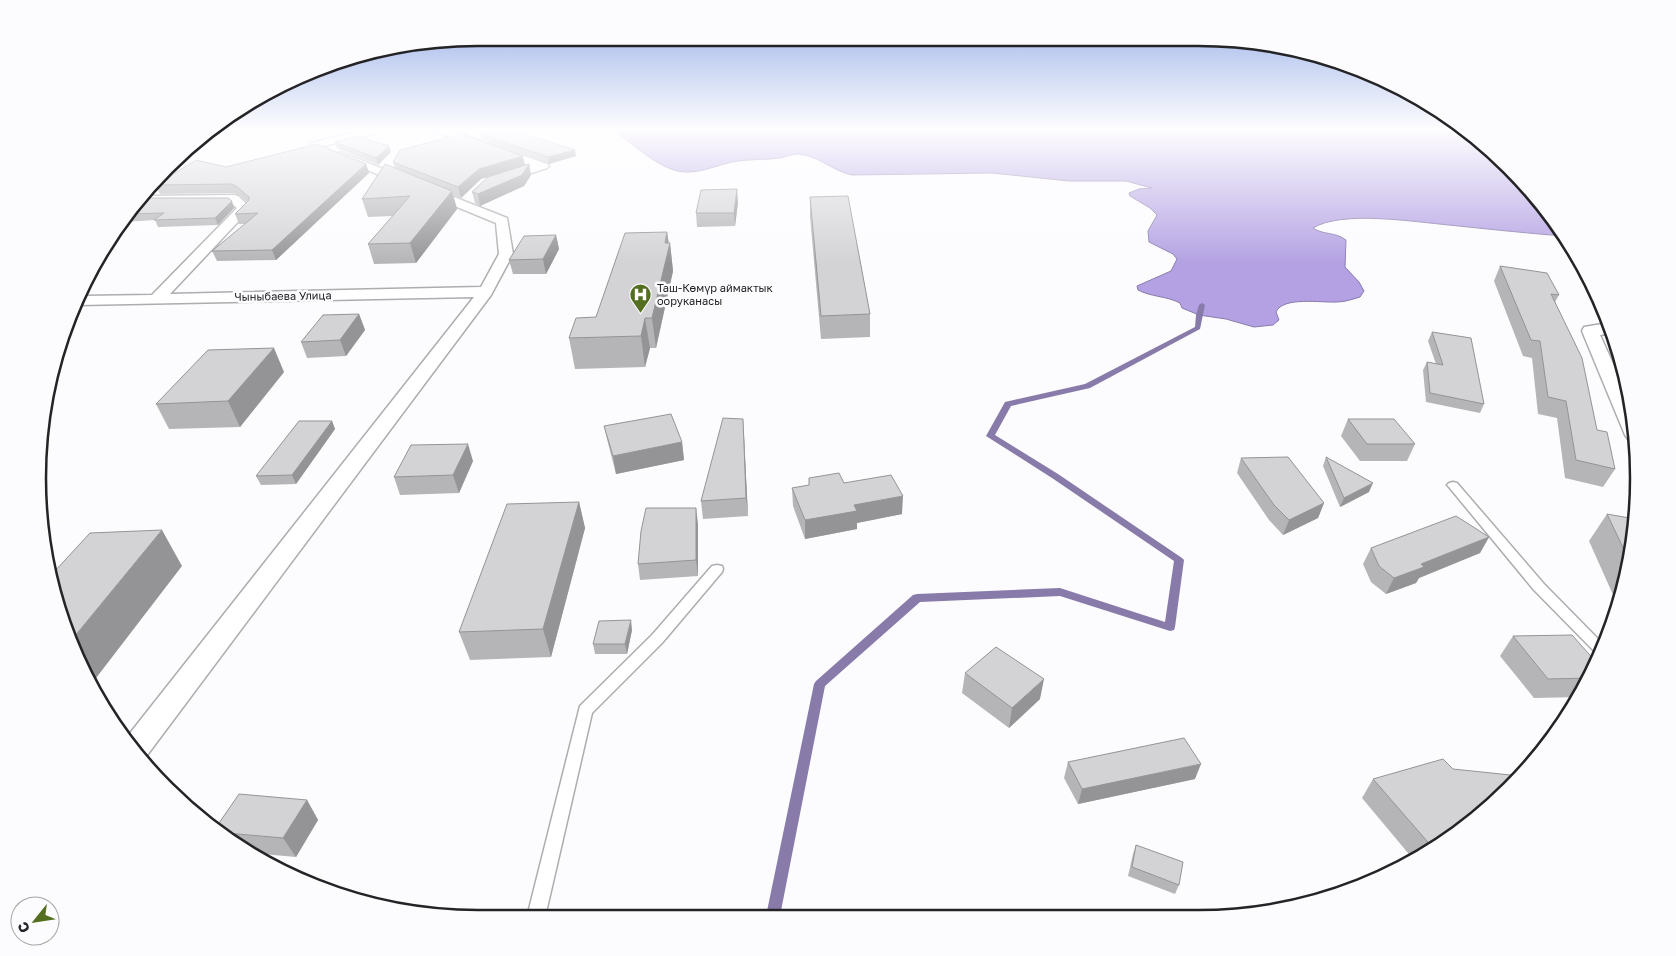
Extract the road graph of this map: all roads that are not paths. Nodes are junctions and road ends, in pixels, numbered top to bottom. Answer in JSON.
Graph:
{"nodes":[{"id":1,"x":397,"y":175,"type":"edge"},
{"id":2,"x":516,"y":175,"type":"edge"},
{"id":3,"x":496,"y":181,"type":"edge"},
{"id":4,"x":147,"y":200,"type":"edge"},
{"id":5,"x":486,"y":292,"type":"junction"},
{"id":6,"x":157,"y":299,"type":"junction"},
{"id":7,"x":85,"y":301,"type":"edge"},
{"id":8,"x":1603,"y":329,"type":"edge"},
{"id":9,"x":1624,"y":409,"type":"edge"},
{"id":10,"x":1453,"y":485,"type":"dead end"},
{"id":11,"x":717,"y":569,"type":"dead end"},
{"id":12,"x":1596,"y":646,"type":"edge"},
{"id":13,"x":138,"y":745,"type":"edge"},
{"id":14,"x":538,"y":910,"type":"edge"}],
"edges":[{"from":1,"to":5,"type":"street"},
{"from":2,"to":3,"type":"street"},
{"from":4,"to":6,"type":"street"},
{"from":5,"to":6,"type":"street","name":"Чыныбаева Улица"},
{"from":5,"to":13,"type":"street"},
{"from":6,"to":7,"type":"street","name":"Чыныбаева Улица"},
{"from":8,"to":9,"type":"street"},
{"from":10,"to":12,"type":"lane"},
{"from":11,"to":14,"type":"lane"}]}
